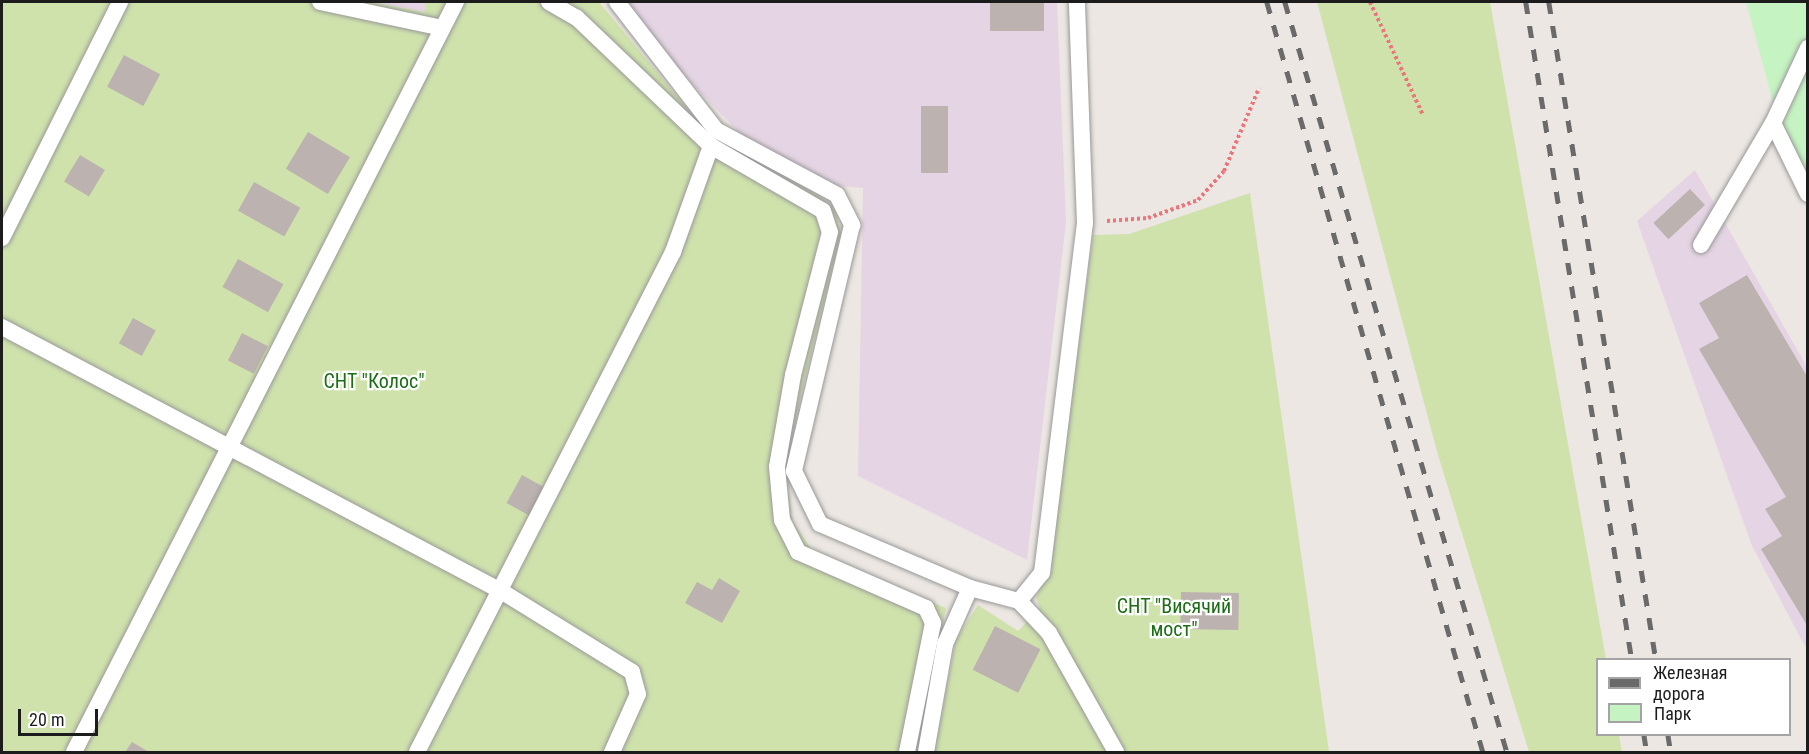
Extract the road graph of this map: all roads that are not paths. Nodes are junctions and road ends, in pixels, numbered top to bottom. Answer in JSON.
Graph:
{"nodes":[{"id":1,"x":120,"y":2,"type":"edge"},
{"id":2,"x":320,"y":2,"type":"edge"},
{"id":3,"x":456,"y":2,"type":"edge"},
{"id":4,"x":549,"y":2,"type":"edge"},
{"id":5,"x":617,"y":2,"type":"edge"},
{"id":6,"x":1077,"y":2,"type":"edge"},
{"id":7,"x":442,"y":28,"type":"junction"},
{"id":8,"x":1808,"y":48,"type":"edge"},
{"id":9,"x":1773,"y":123,"type":"junction"},
{"id":10,"x":711,"y":146,"type":"junction"},
{"id":11,"x":1808,"y":194,"type":"edge"},
{"id":12,"x":2,"y":237,"type":"edge"},
{"id":13,"x":1701,"y":245,"type":"dead end"},
{"id":14,"x":2,"y":327,"type":"edge"},
{"id":15,"x":230,"y":446,"type":"junction"},
{"id":16,"x":970,"y":588,"type":"junction"},
{"id":17,"x":501,"y":591,"type":"junction"},
{"id":18,"x":1019,"y":601,"type":"junction"},
{"id":19,"x":74,"y":753,"type":"edge"},
{"id":20,"x":417,"y":753,"type":"edge"},
{"id":21,"x":612,"y":753,"type":"edge"},
{"id":22,"x":907,"y":753,"type":"edge"},
{"id":23,"x":926,"y":753,"type":"edge"},
{"id":24,"x":1116,"y":753,"type":"edge"}],
"edges":[{"from":1,"to":12,"type":"lane"},
{"from":2,"to":7,"type":"lane"},
{"from":3,"to":7,"type":"lane"},
{"from":4,"to":10,"type":"lane"},
{"from":5,"to":16,"type":"lane"},
{"from":6,"to":18,"type":"lane"},
{"from":7,"to":15,"type":"lane"},
{"from":8,"to":9,"type":"lane"},
{"from":9,"to":11,"type":"lane"},
{"from":9,"to":13,"type":"lane"},
{"from":10,"to":17,"type":"lane"},
{"from":10,"to":22,"type":"lane"},
{"from":14,"to":15,"type":"lane"},
{"from":15,"to":17,"type":"lane"},
{"from":15,"to":19,"type":"lane"},
{"from":16,"to":18,"type":"lane"},
{"from":16,"to":23,"type":"lane"},
{"from":17,"to":20,"type":"lane"},
{"from":17,"to":21,"type":"lane"},
{"from":18,"to":24,"type":"lane"}]}
